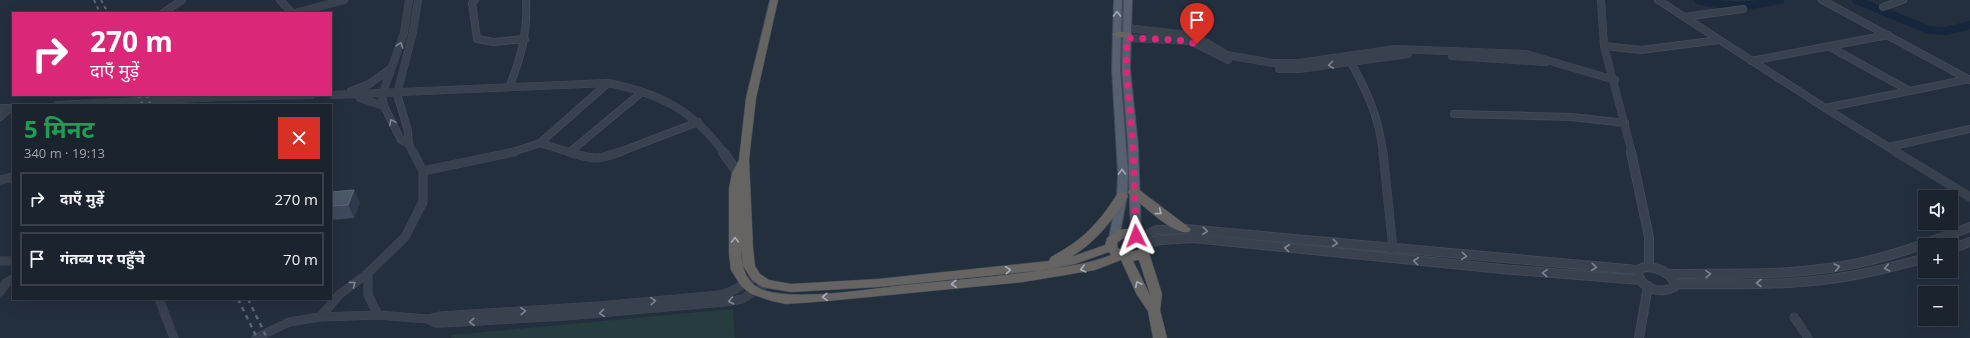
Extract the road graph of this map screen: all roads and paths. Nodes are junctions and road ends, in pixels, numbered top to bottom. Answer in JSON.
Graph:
{"nodes":[{"id":1,"x":182,"y":0,"type":"edge"},
{"id":2,"x":280,"y":0,"type":"edge"},
{"id":3,"x":344,"y":0,"type":"edge"},
{"id":4,"x":409,"y":0,"type":"edge"},
{"id":5,"x":418,"y":0,"type":"edge"},
{"id":6,"x":475,"y":0,"type":"edge"},
{"id":7,"x":526,"y":0,"type":"edge"},
{"id":8,"x":774,"y":0,"type":"edge"},
{"id":9,"x":1118,"y":0,"type":"edge"},
{"id":10,"x":1128,"y":0,"type":"edge"},
{"id":11,"x":1658,"y":0,"type":"edge"},
{"id":12,"x":1822,"y":0,"type":"edge"},
{"id":13,"x":1903,"y":0,"type":"edge"},
{"id":14,"x":1601,"y":1,"type":"edge"},
{"id":15,"x":1883,"y":7,"type":"dead end"},
{"id":16,"x":1743,"y":9,"type":"dead end"},
{"id":17,"x":164,"y":12,"type":"edge"},
{"id":18,"x":293,"y":12,"type":"edge"},
{"id":19,"x":298,"y":12,"type":"edge"},
{"id":20,"x":1684,"y":17,"type":"junction"},
{"id":21,"x":1117,"y":34,"type":"junction"},
{"id":22,"x":1127,"y":34,"type":"junction"},
{"id":23,"x":1888,"y":35,"type":"junction"},
{"id":24,"x":525,"y":39,"type":"junction"},
{"id":25,"x":1719,"y":40,"type":"junction"},
{"id":26,"x":1604,"y":46,"type":"junction"},
{"id":27,"x":1830,"y":47,"type":"junction"},
{"id":28,"x":1348,"y":59,"type":"junction"},
{"id":29,"x":1751,"y":61,"type":"junction"},
{"id":30,"x":391,"y":68,"type":"junction"},
{"id":31,"x":1970,"y":79,"type":"edge"},
{"id":32,"x":1615,"y":80,"type":"junction"},
{"id":33,"x":608,"y":83,"type":"junction"},
{"id":34,"x":509,"y":87,"type":"junction"},
{"id":35,"x":398,"y":91,"type":"junction"},
{"id":36,"x":1910,"y":91,"type":"junction"},
{"id":37,"x":383,"y":92,"type":"junction"},
{"id":38,"x":642,"y":92,"type":"junction"},
{"id":39,"x":351,"y":94,"type":"junction"},
{"id":40,"x":332,"y":95,"type":"edge"},
{"id":41,"x":202,"y":96,"type":"edge"},
{"id":42,"x":73,"y":104,"type":"edge"},
{"id":43,"x":384,"y":106,"type":"junction"},
{"id":44,"x":0,"y":108,"type":"edge"},
{"id":45,"x":12,"y":108,"type":"edge"},
{"id":46,"x":1825,"y":108,"type":"junction"},
{"id":47,"x":1454,"y":114,"type":"dead end"},
{"id":48,"x":0,"y":117,"type":"edge"},
{"id":49,"x":698,"y":122,"type":"junction"},
{"id":50,"x":1625,"y":123,"type":"junction"},
{"id":51,"x":1970,"y":129,"type":"edge"},
{"id":52,"x":540,"y":143,"type":"junction"},
{"id":53,"x":409,"y":144,"type":"junction"},
{"id":54,"x":1889,"y":148,"type":"junction"},
{"id":55,"x":571,"y":152,"type":"junction"},
{"id":56,"x":423,"y":171,"type":"junction"},
{"id":57,"x":742,"y":174,"type":"junction"},
{"id":58,"x":12,"y":177,"type":"edge"},
{"id":59,"x":0,"y":180,"type":"edge"},
{"id":60,"x":1134,"y":192,"type":"junction"},
{"id":61,"x":1122,"y":196,"type":"junction"},
{"id":62,"x":1970,"y":197,"type":"edge"},
{"id":63,"x":1970,"y":227,"type":"edge"},
{"id":64,"x":1185,"y":229,"type":"junction"},
{"id":65,"x":1970,"y":242,"type":"edge"},
{"id":66,"x":1112,"y":243,"type":"junction"},
{"id":67,"x":1141,"y":243,"type":"junction"},
{"id":68,"x":1958,"y":246,"type":"edge"},
{"id":69,"x":1393,"y":249,"type":"junction"},
{"id":70,"x":1122,"y":256,"type":"junction"},
{"id":71,"x":1918,"y":260,"type":"edge"},
{"id":72,"x":0,"y":261,"type":"edge"},
{"id":73,"x":12,"y":261,"type":"edge"},
{"id":74,"x":1044,"y":266,"type":"junction"},
{"id":75,"x":1649,"y":267,"type":"junction"},
{"id":76,"x":368,"y":273,"type":"junction"},
{"id":77,"x":1669,"y":274,"type":"junction"},
{"id":78,"x":12,"y":279,"type":"edge"},
{"id":79,"x":1642,"y":279,"type":"junction"},
{"id":80,"x":761,"y":280,"type":"junction"},
{"id":81,"x":1675,"y":284,"type":"junction"},
{"id":82,"x":750,"y":287,"type":"junction"},
{"id":83,"x":0,"y":292,"type":"edge"},
{"id":84,"x":159,"y":300,"type":"edge"},
{"id":85,"x":1154,"y":310,"type":"junction"},
{"id":86,"x":378,"y":315,"type":"junction"},
{"id":87,"x":1794,"y":317,"type":"dead end"},
{"id":88,"x":320,"y":318,"type":"junction"},
{"id":89,"x":428,"y":319,"type":"junction"},
{"id":90,"x":174,"y":338,"type":"edge"},
{"id":91,"x":256,"y":338,"type":"edge"},
{"id":92,"x":1160,"y":338,"type":"edge"},
{"id":93,"x":1639,"y":338,"type":"edge"},
{"id":94,"x":1808,"y":338,"type":"edge"}],
"edges":[{"from":1,"to":17,"type":"street"},
{"from":2,"to":18,"type":"street"},
{"from":3,"to":19,"type":"street"},
{"from":30,"to":4,"type":"street","one_way":true},
{"from":5,"to":35,"type":"street"},
{"from":6,"to":24,"type":"street"},
{"from":7,"to":24,"type":"street"},
{"from":8,"to":57,"type":"highway"},
{"from":21,"to":9,"type":"main road","one_way":true},
{"from":10,"to":22,"type":"main road"},
{"from":11,"to":20,"type":"street"},
{"from":12,"to":23,"type":"street"},
{"from":13,"to":15,"type":"street"},
{"from":14,"to":26,"type":"street"},
{"from":16,"to":20,"type":"street"},
{"from":20,"to":25,"type":"street"},
{"from":21,"to":22,"type":"highway"},
{"from":61,"to":21,"type":"main road","one_way":true},
{"from":22,"to":28,"type":"street"},
{"from":22,"to":60,"type":"main road"},
{"from":23,"to":27,"type":"street"},
{"from":23,"to":31,"type":"street"},
{"from":24,"to":34,"type":"street"},
{"from":25,"to":26,"type":"street"},
{"from":25,"to":29,"type":"street"},
{"from":26,"to":32,"type":"street"},
{"from":27,"to":29,"type":"street"},
{"from":27,"to":36,"type":"street"},
{"from":28,"to":32,"type":"street"},
{"from":28,"to":69,"type":"street"},
{"from":29,"to":46,"type":"street"},
{"from":30,"to":37,"type":"street"},
{"from":30,"to":39,"type":"street"},
{"from":31,"to":36,"type":"street"},
{"from":32,"to":50,"type":"street"},
{"from":33,"to":34,"type":"street"},
{"from":33,"to":38,"type":"street"},
{"from":33,"to":52,"type":"street"},
{"from":34,"to":35,"type":"street"},
{"from":35,"to":37,"type":"street"},
{"from":35,"to":53,"type":"street"},
{"from":36,"to":46,"type":"street"},
{"from":37,"to":39,"type":"street"},
{"from":37,"to":43,"type":"street"},
{"from":38,"to":49,"type":"street"},
{"from":38,"to":55,"type":"street"},
{"from":39,"to":40,"type":"street"},
{"from":39,"to":43,"type":"street"},
{"from":41,"to":42,"type":"street"},
{"from":53,"to":43,"type":"street","one_way":true},
{"from":44,"to":45,"type":"street"},
{"from":45,"to":48,"type":"street"},
{"from":46,"to":54,"type":"street"},
{"from":47,"to":50,"type":"street"},
{"from":49,"to":55,"type":"street"},
{"from":49,"to":57,"type":"street"},
{"from":50,"to":75,"type":"street"},
{"from":51,"to":54,"type":"street"},
{"from":52,"to":55,"type":"street"},
{"from":52,"to":56,"type":"street"},
{"from":53,"to":56,"type":"street"},
{"from":54,"to":62,"type":"street"},
{"from":56,"to":76,"type":"street"},
{"from":57,"to":80,"type":"highway"},
{"from":82,"to":57,"type":"highway","one_way":true},
{"from":58,"to":59,"type":"street"},
{"from":60,"to":64,"type":"highway","one_way":true},
{"from":60,"to":67,"type":"main road"},
{"from":61,"to":66,"type":"main road"},
{"from":61,"to":74,"type":"highway"},
{"from":77,"to":63,"type":"street","one_way":true},
{"from":64,"to":67,"type":"street"},
{"from":64,"to":69,"type":"street","one_way":true},
{"from":65,"to":68,"type":"street"},
{"from":66,"to":67,"type":"highway"},
{"from":66,"to":70,"type":"highway"},
{"from":66,"to":74,"type":"highway"},
{"from":67,"to":70,"type":"highway"},
{"from":79,"to":67,"type":"street","one_way":true},
{"from":67,"to":85,"type":"highway"},
{"from":69,"to":79,"type":"street","one_way":true},
{"from":70,"to":82,"type":"highway","one_way":true},
{"from":85,"to":70,"type":"highway","one_way":true},
{"from":71,"to":81,"type":"street","one_way":true},
{"from":72,"to":73,"type":"street"},
{"from":80,"to":74,"type":"highway","one_way":true},
{"from":75,"to":77,"type":"street"},
{"from":75,"to":79,"type":"street"},
{"from":76,"to":86,"type":"street"},
{"from":88,"to":76,"type":"street","one_way":true},
{"from":77,"to":81,"type":"street"},
{"from":78,"to":83,"type":"street"},
{"from":79,"to":81,"type":"street"},
{"from":79,"to":93,"type":"street"},
{"from":80,"to":82,"type":"street"},
{"from":80,"to":82,"type":"street"},
{"from":89,"to":82,"type":"street","one_way":true},
{"from":82,"to":89,"type":"street","one_way":true},
{"from":84,"to":90,"type":"street"},
{"from":85,"to":92,"type":"highway"},
{"from":86,"to":88,"type":"street"},
{"from":86,"to":89,"type":"street"},
{"from":87,"to":94,"type":"street"},
{"from":88,"to":91,"type":"street"}]}
